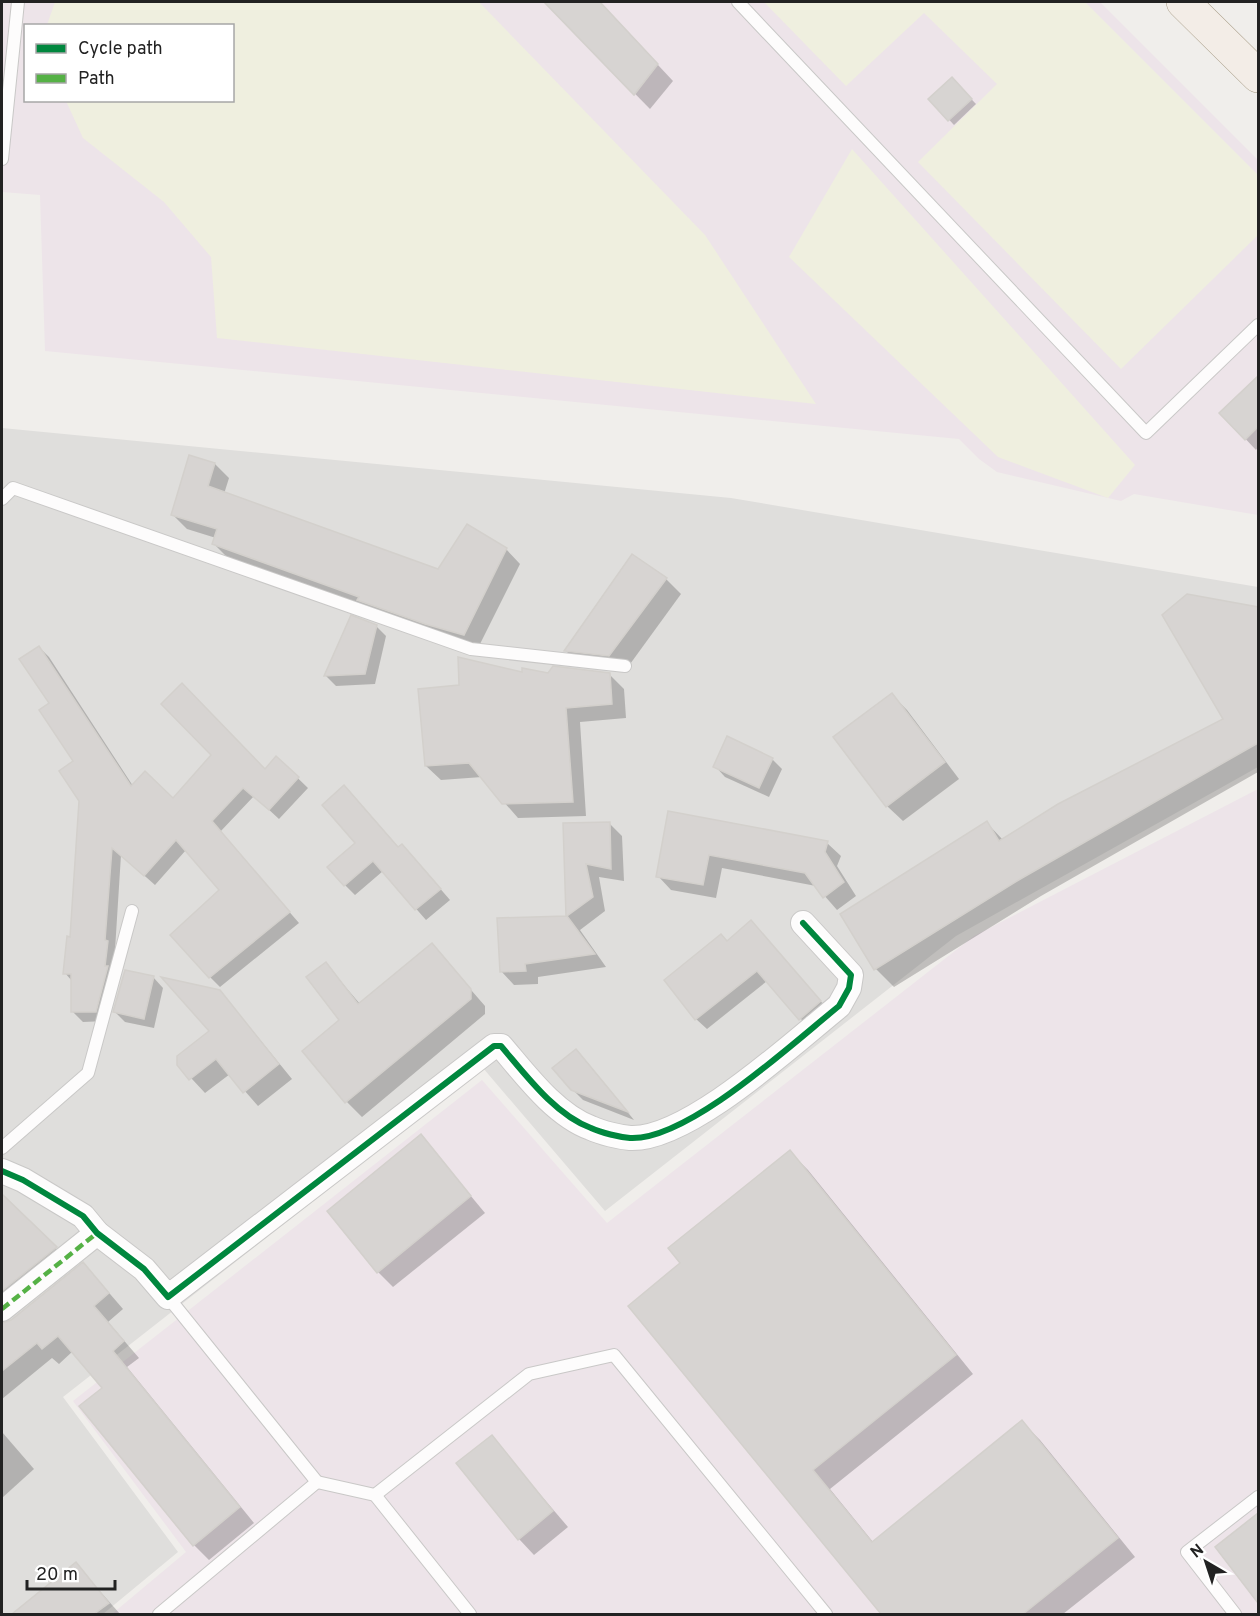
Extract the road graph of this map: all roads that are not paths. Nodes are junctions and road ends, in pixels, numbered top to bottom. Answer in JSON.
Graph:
{"nodes":[{"id":1,"x":18,"y":2,"type":"edge"},
{"id":2,"x":738,"y":2,"type":"edge"},
{"id":3,"x":1184,"y":2,"type":"edge"},
{"id":4,"x":1258,"y":76,"type":"edge"},
{"id":5,"x":2,"y":159,"type":"edge"},
{"id":6,"x":1258,"y":325,"type":"edge"},
{"id":7,"x":2,"y":500,"type":"edge"},
{"id":8,"x":625,"y":666,"type":"dead end"},
{"id":9,"x":132,"y":911,"type":"dead end"},
{"id":10,"x":803,"y":923,"type":"dead end"},
{"id":11,"x":2,"y":1148,"type":"edge"},
{"id":12,"x":2,"y":1171,"type":"edge"},
{"id":13,"x":97,"y":1233,"type":"junction"},
{"id":14,"x":168,"y":1297,"type":"junction"},
{"id":15,"x":2,"y":1309,"type":"edge"},
{"id":16,"x":317,"y":1482,"type":"junction"},
{"id":17,"x":375,"y":1495,"type":"junction"},
{"id":18,"x":1258,"y":1497,"type":"edge"},
{"id":19,"x":159,"y":1614,"type":"edge"},
{"id":20,"x":470,"y":1614,"type":"edge"},
{"id":21,"x":826,"y":1614,"type":"edge"},
{"id":22,"x":1235,"y":1614,"type":"edge"}],
"edges":[{"from":1,"to":5,"type":"lane"},
{"from":2,"to":6,"type":"lane"},
{"from":3,"to":4,"type":"main road"},
{"from":7,"to":8,"type":"lane"},
{"from":9,"to":11,"type":"lane"},
{"from":10,"to":14,"type":"street"},
{"from":12,"to":13,"type":"street"},
{"from":13,"to":14,"type":"street"},
{"from":13,"to":15,"type":"street"},
{"from":14,"to":16,"type":"lane"},
{"from":16,"to":17,"type":"lane"},
{"from":16,"to":19,"type":"lane"},
{"from":17,"to":20,"type":"lane"},
{"from":17,"to":21,"type":"lane"},
{"from":18,"to":22,"type":"lane"}]}
